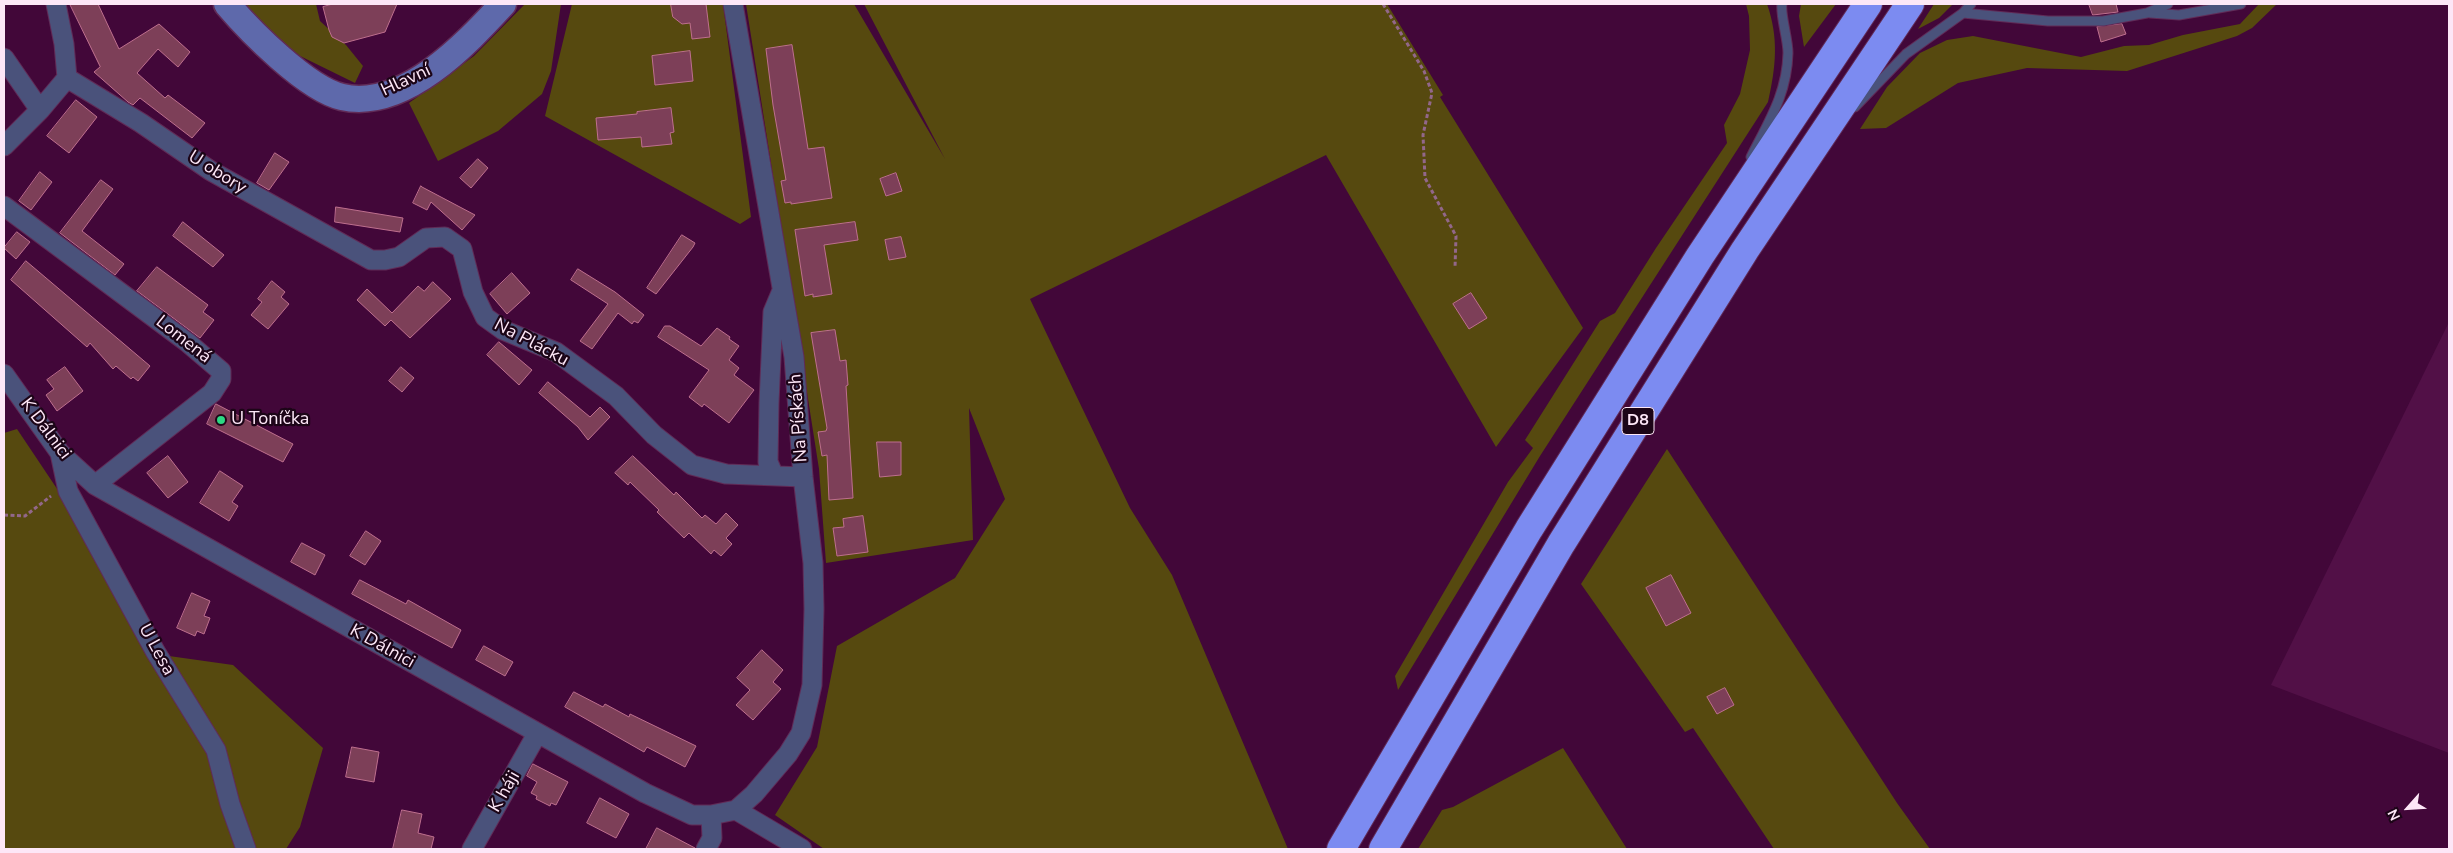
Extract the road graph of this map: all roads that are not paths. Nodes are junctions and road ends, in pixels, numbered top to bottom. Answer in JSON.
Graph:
{"nodes":[{"id":1,"x":56,"y":4,"type":"edge"},
{"id":2,"x":227,"y":4,"type":"edge"},
{"id":3,"x":503,"y":4,"type":"edge"},
{"id":4,"x":733,"y":4,"type":"edge"},
{"id":5,"x":1781,"y":4,"type":"edge"},
{"id":6,"x":1868,"y":4,"type":"edge"},
{"id":7,"x":1910,"y":4,"type":"edge"},
{"id":8,"x":1971,"y":4,"type":"edge"},
{"id":9,"x":2168,"y":4,"type":"edge"},
{"id":10,"x":2241,"y":4,"type":"edge"},
{"id":11,"x":1963,"y":13,"type":"junction"},
{"id":12,"x":2147,"y":13,"type":"junction"},
{"id":13,"x":4,"y":58,"type":"edge"},
{"id":14,"x":67,"y":78,"type":"junction"},
{"id":15,"x":40,"y":110,"type":"junction"},
{"id":16,"x":4,"y":146,"type":"edge"},
{"id":17,"x":1804,"y":163,"type":"junction"},
{"id":18,"x":1746,"y":168,"type":"dead end"},
{"id":19,"x":1741,"y":177,"type":"dead end"},
{"id":20,"x":4,"y":206,"type":"edge"},
{"id":21,"x":1700,"y":256,"type":"junction"},
{"id":22,"x":371,"y":260,"type":"joint"},
{"id":23,"x":781,"y":292,"type":"junction"},
{"id":24,"x":4,"y":374,"type":"edge"},
{"id":25,"x":60,"y":453,"type":"junction"},
{"id":26,"x":774,"y":476,"type":"junction"},
{"id":27,"x":803,"y":477,"type":"junction"},
{"id":28,"x":94,"y":485,"type":"junction"},
{"id":29,"x":538,"y":734,"type":"junction"},
{"id":30,"x":736,"y":810,"type":"junction"},
{"id":31,"x":711,"y":816,"type":"junction"},
{"id":32,"x":246,"y":849,"type":"edge"},
{"id":33,"x":472,"y":849,"type":"edge"},
{"id":34,"x":706,"y":849,"type":"edge"},
{"id":35,"x":802,"y":849,"type":"edge"},
{"id":36,"x":1341,"y":849,"type":"edge"},
{"id":37,"x":1383,"y":849,"type":"edge"}],
"edges":[{"from":1,"to":14,"type":"street"},
{"from":2,"to":3,"type":"street","name":"Hlavní"},
{"from":4,"to":23,"type":"street","name":"Na Pískách"},
{"from":5,"to":18,"type":"lane"},
{"from":6,"to":21,"type":"highway","number":"D8"},
{"from":7,"to":17,"type":"highway","number":"D8"},
{"from":8,"to":11,"type":"lane"},
{"from":9,"to":12,"type":"lane"},
{"from":10,"to":12,"type":"lane"},
{"from":11,"to":12,"type":"lane"},
{"from":11,"to":17,"type":"lane"},
{"from":13,"to":15,"type":"street"},
{"from":14,"to":15,"type":"street"},
{"from":14,"to":22,"type":"street","name":"U obory"},
{"from":15,"to":16,"type":"street"},
{"from":17,"to":37,"type":"highway","number":"D8"},
{"from":19,"to":21,"type":"lane"},
{"from":20,"to":28,"type":"street","name":"Lomená"},
{"from":21,"to":36,"type":"highway","number":"D8"},
{"from":22,"to":26,"type":"street","name":"Na Plácku"},
{"from":23,"to":26,"type":"street"},
{"from":23,"to":27,"type":"street","name":"Na Pískách"},
{"from":24,"to":25,"type":"street","name":"K Dálnici"},
{"from":25,"to":28,"type":"street","name":"K Dálnici"},
{"from":25,"to":32,"type":"street","name":"U Lesa"},
{"from":26,"to":27,"type":"street","name":"Na Plácku"},
{"from":27,"to":30,"type":"street","name":"Na Pískách"},
{"from":28,"to":29,"type":"street","name":"K Dálnici"},
{"from":29,"to":31,"type":"street","name":"K Dálnici"},
{"from":29,"to":33,"type":"street","name":"K háji"},
{"from":30,"to":31,"type":"street","name":"K Dálnici"},
{"from":30,"to":35,"type":"street"},
{"from":31,"to":34,"type":"street"}]}
